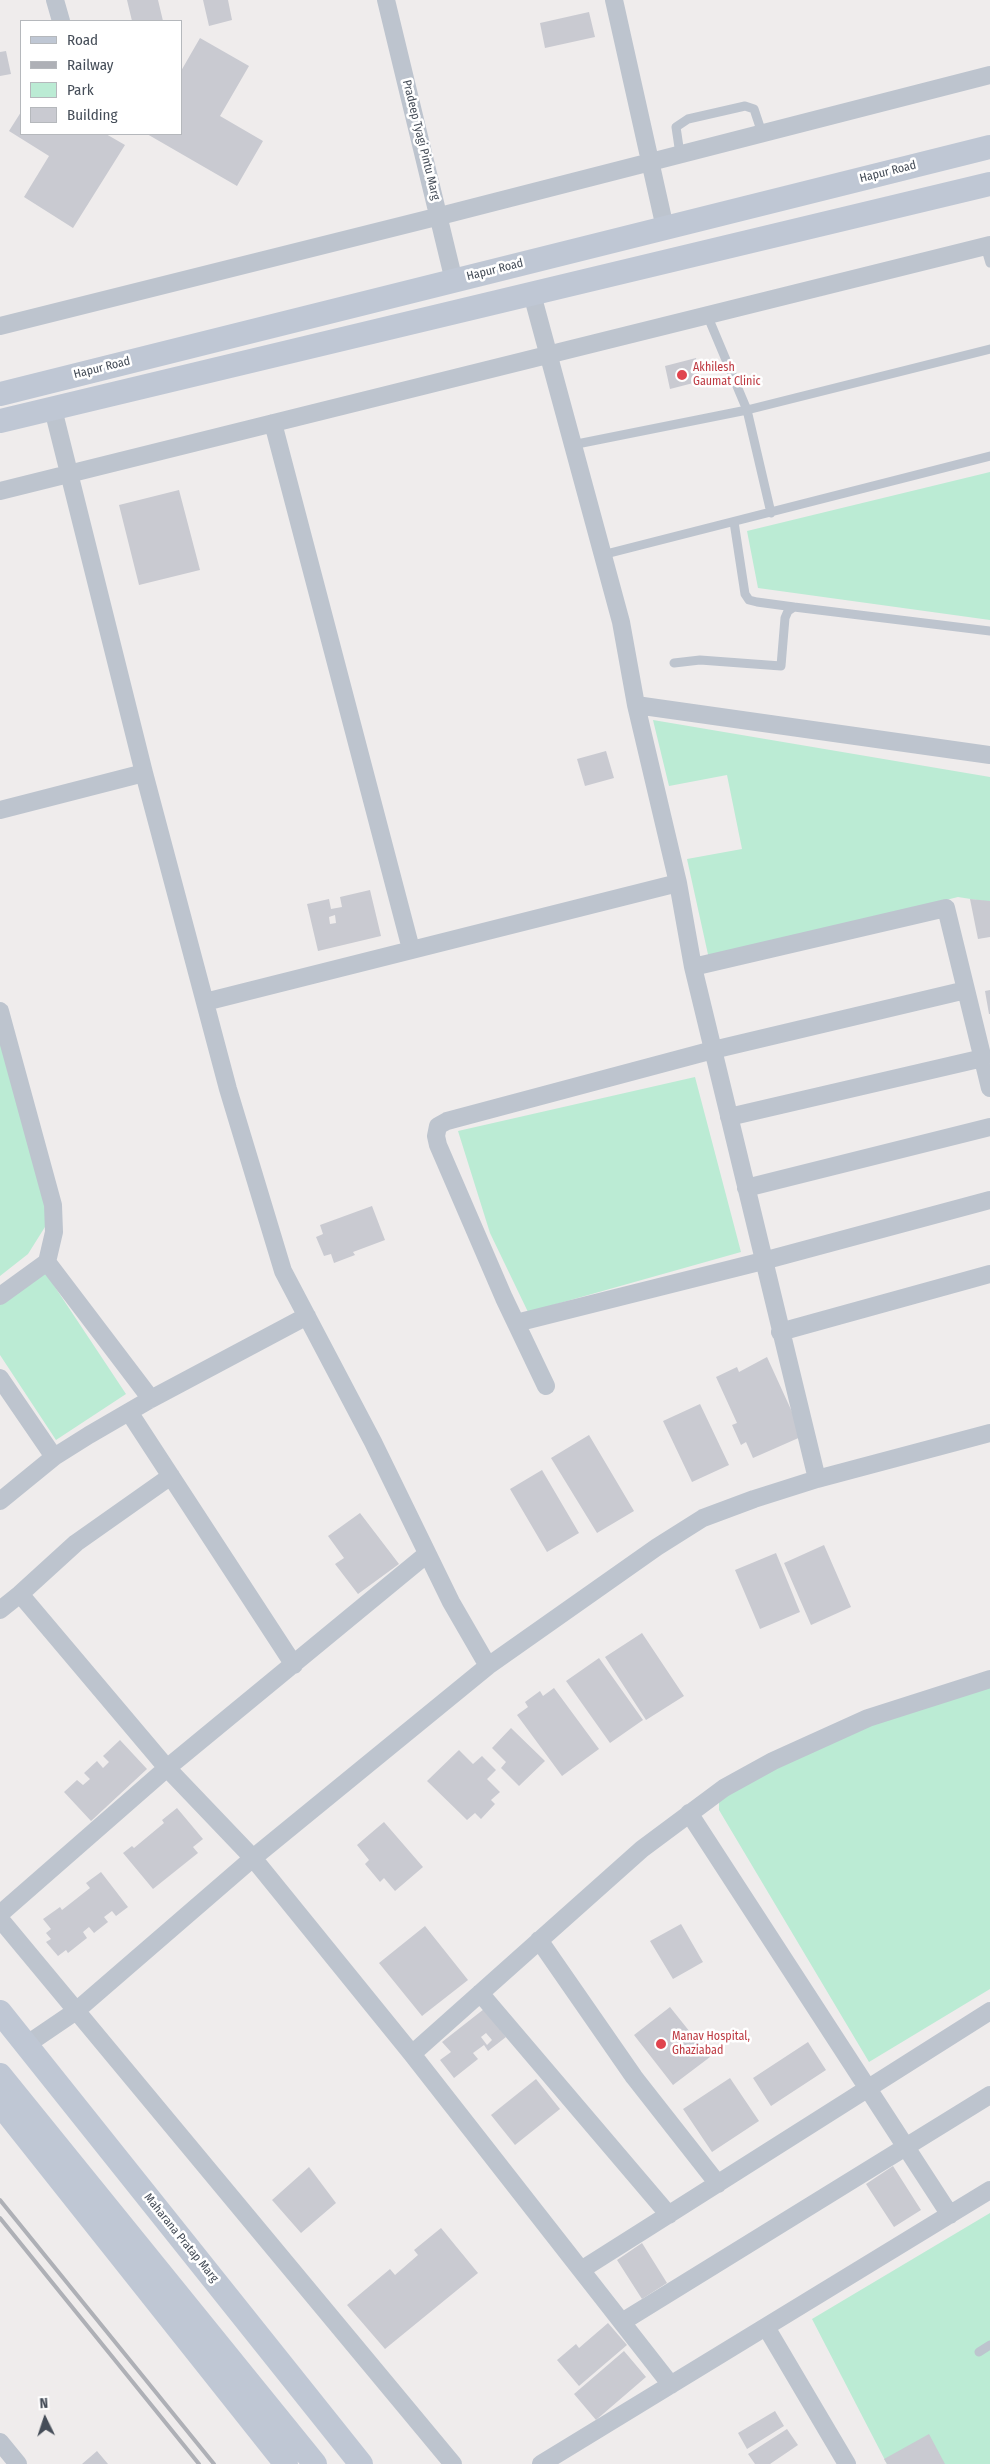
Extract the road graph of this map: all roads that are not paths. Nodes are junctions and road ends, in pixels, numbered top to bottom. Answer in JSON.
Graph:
{"nodes":[{"id":1,"x":55,"y":0,"type":"edge"},
{"id":2,"x":386,"y":0,"type":"edge"},
{"id":3,"x":614,"y":0,"type":"edge"},
{"id":4,"x":60,"y":20,"type":"edge"},
{"id":5,"x":990,"y":75,"type":"edge"},
{"id":6,"x":762,"y":133,"type":"junction"},
{"id":7,"x":990,"y":146,"type":"edge"},
{"id":8,"x":680,"y":154,"type":"junction"},
{"id":9,"x":650,"y":162,"type":"junction"},
{"id":10,"x":990,"y":184,"type":"edge"},
{"id":11,"x":440,"y":216,"type":"junction"},
{"id":12,"x":665,"y":228,"type":"junction"},
{"id":13,"x":988,"y":251,"type":"edge"},
{"id":14,"x":454,"y":280,"type":"junction"},
{"id":15,"x":532,"y":294,"type":"junction"},
{"id":16,"x":708,"y":316,"type":"junction"},
{"id":17,"x":0,"y":326,"type":"edge"},
{"id":18,"x":990,"y":349,"type":"edge"},
{"id":19,"x":547,"y":355,"type":"junction"},
{"id":20,"x":0,"y":394,"type":"edge"},
{"id":21,"x":53,"y":409,"type":"junction"},
{"id":22,"x":747,"y":410,"type":"junction"},
{"id":23,"x":0,"y":421,"type":"edge"},
{"id":24,"x":273,"y":423,"type":"junction"},
{"id":25,"x":572,"y":445,"type":"junction"},
{"id":26,"x":990,"y":456,"type":"edge"},
{"id":27,"x":70,"y":473,"type":"junction"},
{"id":28,"x":0,"y":491,"type":"edge"},
{"id":29,"x":771,"y":513,"type":"junction"},
{"id":30,"x":734,"y":522,"type":"junction"},
{"id":31,"x":602,"y":555,"type":"junction"},
{"id":32,"x":794,"y":607,"type":"junction"},
{"id":33,"x":990,"y":632,"type":"edge"},
{"id":34,"x":674,"y":663,"type":"dead end"},
{"id":35,"x":636,"y":705,"type":"junction"},
{"id":36,"x":990,"y":754,"type":"edge"},
{"id":37,"x":144,"y":773,"type":"junction"},
{"id":38,"x":0,"y":810,"type":"edge"},
{"id":39,"x":678,"y":883,"type":"junction"},
{"id":40,"x":411,"y":949,"type":"junction"},
{"id":41,"x":693,"y":967,"type":"junction"},
{"id":42,"x":966,"y":990,"type":"junction"},
{"id":43,"x":205,"y":1002,"type":"junction"},
{"id":44,"x":0,"y":1012,"type":"edge"},
{"id":45,"x":713,"y":1050,"type":"junction"},
{"id":46,"x":983,"y":1058,"type":"junction"},
{"id":47,"x":990,"y":1088,"type":"edge"},
{"id":48,"x":729,"y":1117,"type":"junction"},
{"id":49,"x":990,"y":1127,"type":"edge"},
{"id":50,"x":746,"y":1188,"type":"junction"},
{"id":51,"x":990,"y":1200,"type":"edge"},
{"id":52,"x":763,"y":1261,"type":"junction"},
{"id":53,"x":47,"y":1262,"type":"junction"},
{"id":54,"x":990,"y":1274,"type":"edge"},
{"id":55,"x":0,"y":1296,"type":"edge"},
{"id":56,"x":307,"y":1316,"type":"junction"},
{"id":57,"x":516,"y":1323,"type":"junction"},
{"id":58,"x":780,"y":1332,"type":"junction"},
{"id":59,"x":0,"y":1378,"type":"edge"},
{"id":60,"x":546,"y":1386,"type":"dead end"},
{"id":61,"x":151,"y":1399,"type":"junction"},
{"id":62,"x":129,"y":1412,"type":"junction"},
{"id":63,"x":990,"y":1433,"type":"edge"},
{"id":64,"x":54,"y":1457,"type":"junction"},
{"id":65,"x":171,"y":1476,"type":"junction"},
{"id":66,"x":817,"y":1479,"type":"junction"},
{"id":67,"x":0,"y":1501,"type":"edge"},
{"id":68,"x":427,"y":1554,"type":"junction"},
{"id":69,"x":20,"y":1594,"type":"junction"},
{"id":70,"x":0,"y":1610,"type":"edge"},
{"id":71,"x":294,"y":1664,"type":"junction"},
{"id":72,"x":488,"y":1666,"type":"junction"},
{"id":73,"x":990,"y":1679,"type":"edge"},
{"id":74,"x":167,"y":1768,"type":"junction"},
{"id":75,"x":690,"y":1813,"type":"junction"},
{"id":76,"x":253,"y":1858,"type":"junction"},
{"id":77,"x":0,"y":1914,"type":"edge"},
{"id":78,"x":0,"y":1919,"type":"edge"},
{"id":79,"x":539,"y":1940,"type":"junction"},
{"id":80,"x":480,"y":1993,"type":"junction"},
{"id":81,"x":76,"y":2011,"type":"junction"},
{"id":82,"x":990,"y":2011,"type":"edge"},
{"id":83,"x":0,"y":2012,"type":"edge"},
{"id":84,"x":26,"y":2045,"type":"junction"},
{"id":85,"x":412,"y":2054,"type":"junction"},
{"id":86,"x":0,"y":2075,"type":"edge"},
{"id":87,"x":867,"y":2088,"type":"junction"},
{"id":88,"x":990,"y":2095,"type":"edge"},
{"id":89,"x":0,"y":2104,"type":"edge"},
{"id":90,"x":905,"y":2147,"type":"junction"},
{"id":91,"x":718,"y":2184,"type":"junction"},
{"id":92,"x":990,"y":2190,"type":"edge"},
{"id":93,"x":669,"y":2215,"type":"junction"},
{"id":94,"x":950,"y":2215,"type":"junction"},
{"id":95,"x":581,"y":2270,"type":"junction"},
{"id":96,"x":622,"y":2322,"type":"junction"},
{"id":97,"x":766,"y":2327,"type":"junction"},
{"id":98,"x":990,"y":2345,"type":"edge"},
{"id":99,"x":979,"y":2352,"type":"dead end"},
{"id":100,"x":671,"y":2385,"type":"junction"},
{"id":101,"x":0,"y":2442,"type":"edge"},
{"id":102,"x":18,"y":2464,"type":"edge"},
{"id":103,"x":286,"y":2464,"type":"edge"},
{"id":104,"x":315,"y":2464,"type":"edge"},
{"id":105,"x":361,"y":2464,"type":"edge"},
{"id":106,"x":453,"y":2464,"type":"edge"},
{"id":107,"x":541,"y":2464,"type":"edge"},
{"id":108,"x":847,"y":2464,"type":"edge"}],
"edges":[{"from":1,"to":4,"type":"street"},
{"from":2,"to":11,"type":"street","name":"Pradeep Tyagi Pintu Marg"},
{"from":3,"to":9,"type":"street"},
{"from":5,"to":6,"type":"street"},
{"from":6,"to":8,"type":"street"},
{"from":6,"to":8,"type":"lane"},
{"from":7,"to":12,"type":"main road","name":"Hapur Road"},
{"from":8,"to":9,"type":"street"},
{"from":9,"to":11,"type":"street"},
{"from":9,"to":12,"type":"street"},
{"from":10,"to":15,"type":"main road"},
{"from":11,"to":14,"type":"street","name":"Pradeep Tyagi Pintu Marg"},
{"from":11,"to":17,"type":"street"},
{"from":12,"to":14,"type":"main road","name":"Hapur Road"},
{"from":13,"to":16,"type":"street"},
{"from":14,"to":20,"type":"main road","name":"Hapur Road"},
{"from":15,"to":19,"type":"street"},
{"from":15,"to":21,"type":"main road"},
{"from":16,"to":19,"type":"street"},
{"from":16,"to":22,"type":"lane"},
{"from":18,"to":22,"type":"lane"},
{"from":19,"to":24,"type":"street"},
{"from":19,"to":25,"type":"street"},
{"from":21,"to":23,"type":"main road"},
{"from":21,"to":27,"type":"street"},
{"from":22,"to":25,"type":"lane"},
{"from":22,"to":29,"type":"lane"},
{"from":24,"to":27,"type":"street"},
{"from":24,"to":40,"type":"street"},
{"from":25,"to":31,"type":"street"},
{"from":26,"to":29,"type":"lane"},
{"from":27,"to":28,"type":"street"},
{"from":27,"to":37,"type":"street"},
{"from":29,"to":30,"type":"lane"},
{"from":30,"to":31,"type":"lane"},
{"from":30,"to":32,"type":"lane"},
{"from":31,"to":35,"type":"street"},
{"from":32,"to":33,"type":"lane"},
{"from":32,"to":34,"type":"lane"},
{"from":35,"to":36,"type":"street"},
{"from":35,"to":39,"type":"street"},
{"from":37,"to":38,"type":"street"},
{"from":37,"to":43,"type":"street"},
{"from":39,"to":40,"type":"street"},
{"from":39,"to":41,"type":"street"},
{"from":40,"to":43,"type":"street"},
{"from":41,"to":42,"type":"street"},
{"from":41,"to":45,"type":"street"},
{"from":42,"to":45,"type":"street"},
{"from":42,"to":46,"type":"street"},
{"from":43,"to":56,"type":"street"},
{"from":44,"to":53,"type":"street"},
{"from":45,"to":48,"type":"street"},
{"from":45,"to":57,"type":"street"},
{"from":46,"to":47,"type":"street"},
{"from":46,"to":48,"type":"street"},
{"from":48,"to":50,"type":"street"},
{"from":49,"to":50,"type":"street"},
{"from":50,"to":52,"type":"street"},
{"from":51,"to":52,"type":"street"},
{"from":52,"to":57,"type":"street"},
{"from":52,"to":58,"type":"street"},
{"from":53,"to":55,"type":"street"},
{"from":53,"to":61,"type":"street"},
{"from":54,"to":58,"type":"street"},
{"from":56,"to":61,"type":"street"},
{"from":56,"to":68,"type":"street"},
{"from":57,"to":60,"type":"street"},
{"from":58,"to":66,"type":"street"},
{"from":59,"to":64,"type":"street"},
{"from":61,"to":62,"type":"street"},
{"from":62,"to":64,"type":"street"},
{"from":62,"to":65,"type":"street"},
{"from":63,"to":66,"type":"street"},
{"from":64,"to":67,"type":"street"},
{"from":65,"to":69,"type":"street"},
{"from":65,"to":71,"type":"street"},
{"from":66,"to":72,"type":"street"},
{"from":68,"to":71,"type":"street"},
{"from":68,"to":72,"type":"street"},
{"from":69,"to":70,"type":"street"},
{"from":69,"to":74,"type":"street"},
{"from":71,"to":74,"type":"street"},
{"from":72,"to":76,"type":"street"},
{"from":73,"to":75,"type":"street"},
{"from":74,"to":76,"type":"street"},
{"from":74,"to":77,"type":"street"},
{"from":75,"to":79,"type":"street"},
{"from":75,"to":87,"type":"street"},
{"from":76,"to":81,"type":"street"},
{"from":76,"to":85,"type":"street"},
{"from":78,"to":81,"type":"street"},
{"from":79,"to":80,"type":"street"},
{"from":79,"to":91,"type":"street"},
{"from":80,"to":85,"type":"street"},
{"from":80,"to":93,"type":"street"},
{"from":81,"to":84,"type":"street"},
{"from":81,"to":106,"type":"street"},
{"from":82,"to":87,"type":"street"},
{"from":83,"to":84,"type":"main road","name":"Maharana Pratap Marg"},
{"from":84,"to":105,"type":"main road","name":"Maharana Pratap Marg"},
{"from":85,"to":95,"type":"street"},
{"from":86,"to":104,"type":"main road"},
{"from":87,"to":90,"type":"street"},
{"from":87,"to":91,"type":"street"},
{"from":88,"to":90,"type":"street"},
{"from":89,"to":103,"type":"main road"},
{"from":90,"to":94,"type":"street"},
{"from":90,"to":96,"type":"street"},
{"from":91,"to":93,"type":"street"},
{"from":92,"to":94,"type":"street"},
{"from":93,"to":95,"type":"street"},
{"from":94,"to":97,"type":"street"},
{"from":95,"to":96,"type":"street"},
{"from":96,"to":100,"type":"street"},
{"from":97,"to":100,"type":"street"},
{"from":97,"to":108,"type":"street"},
{"from":98,"to":99,"type":"lane"},
{"from":100,"to":107,"type":"street"},
{"from":101,"to":102,"type":"street"}]}
